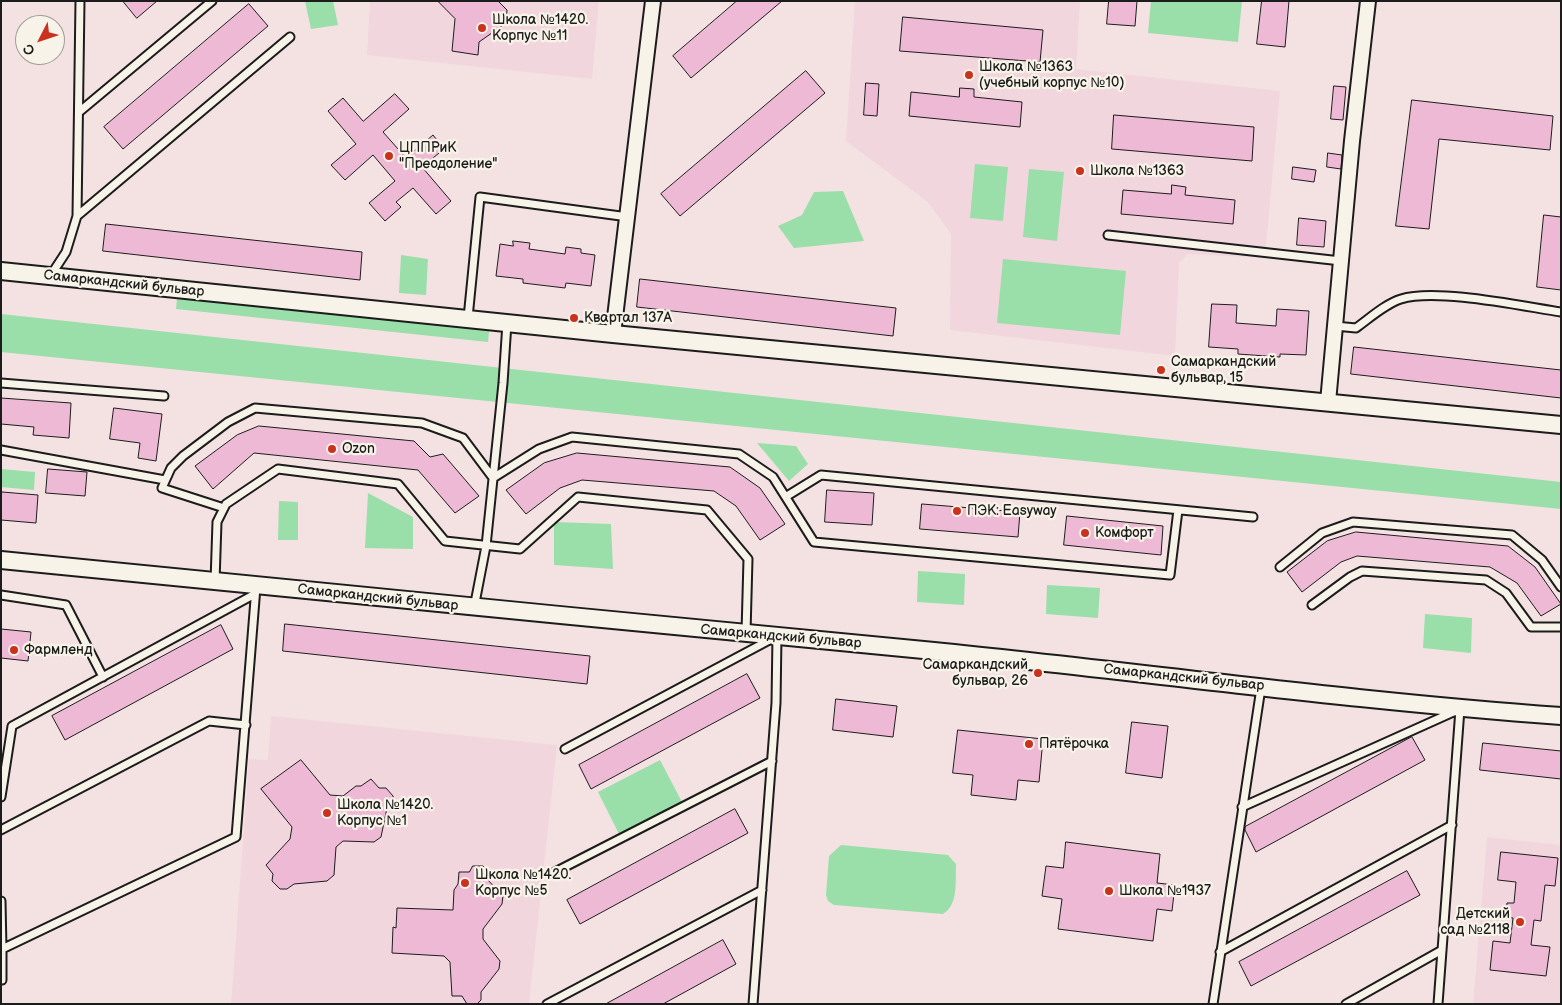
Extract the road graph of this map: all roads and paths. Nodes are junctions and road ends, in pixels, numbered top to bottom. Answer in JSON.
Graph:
{"nodes":[{"id":1,"x":80,"y":1,"type":"edge"},
{"id":2,"x":212,"y":1,"type":"edge"},
{"id":3,"x":653,"y":1,"type":"edge"},
{"id":4,"x":1368,"y":1,"type":"edge"},
{"id":5,"x":290,"y":37,"type":"dead end"},
{"id":6,"x":79,"y":112,"type":"junction"},
{"id":7,"x":77,"y":216,"type":"junction"},
{"id":8,"x":628,"y":217,"type":"junction"},
{"id":9,"x":1108,"y":235,"type":"dead end"},
{"id":10,"x":1341,"y":261,"type":"junction"},
{"id":11,"x":1,"y":271,"type":"edge"},
{"id":12,"x":50,"y":276,"type":"junction"},
{"id":13,"x":1561,"y":312,"type":"edge"},
{"id":14,"x":468,"y":319,"type":"junction"},
{"id":15,"x":507,"y":323,"type":"junction"},
{"id":16,"x":1335,"y":326,"type":"junction"},
{"id":17,"x":613,"y":334,"type":"junction"},
{"id":18,"x":1,"y":383,"type":"edge"},
{"id":19,"x":164,"y":396,"type":"dead end"},
{"id":20,"x":1328,"y":402,"type":"junction"},
{"id":21,"x":1561,"y":425,"type":"edge"},
{"id":22,"x":1,"y":450,"type":"edge"},
{"id":23,"x":493,"y":478,"type":"junction"},
{"id":24,"x":165,"y":480,"type":"junction"},
{"id":25,"x":787,"y":496,"type":"junction"},
{"id":26,"x":224,"y":508,"type":"junction"},
{"id":27,"x":1178,"y":510,"type":"junction"},
{"id":28,"x":1253,"y":517,"type":"dead end"},
{"id":29,"x":486,"y":546,"type":"junction"},
{"id":30,"x":1,"y":560,"type":"edge"},
{"id":31,"x":1280,"y":567,"type":"dead end"},
{"id":32,"x":215,"y":583,"type":"junction"},
{"id":33,"x":1561,"y":587,"type":"edge"},
{"id":34,"x":255,"y":590,"type":"junction"},
{"id":35,"x":1,"y":595,"type":"edge"},
{"id":36,"x":1312,"y":605,"type":"dead end"},
{"id":37,"x":474,"y":608,"type":"junction"},
{"id":38,"x":1561,"y":627,"type":"edge"},
{"id":39,"x":746,"y":633,"type":"junction"},
{"id":40,"x":777,"y":636,"type":"junction"},
{"id":41,"x":103,"y":676,"type":"junction"},
{"id":42,"x":1261,"y":686,"type":"junction"},
{"id":43,"x":1460,"y":709,"type":"junction"},
{"id":44,"x":1561,"y":716,"type":"edge"},
{"id":45,"x":246,"y":725,"type":"junction"},
{"id":46,"x":565,"y":750,"type":"dead end"},
{"id":47,"x":772,"y":761,"type":"junction"},
{"id":48,"x":1,"y":798,"type":"edge"},
{"id":49,"x":1242,"y":808,"type":"junction"},
{"id":50,"x":1452,"y":825,"type":"junction"},
{"id":51,"x":1,"y":830,"type":"edge"},
{"id":52,"x":555,"y":872,"type":"dead end"},
{"id":53,"x":762,"y":890,"type":"junction"},
{"id":54,"x":1,"y":901,"type":"edge"},
{"id":55,"x":2,"y":949,"type":"edge"},
{"id":56,"x":1442,"y":950,"type":"junction"},
{"id":57,"x":1220,"y":952,"type":"junction"},
{"id":58,"x":2,"y":980,"type":"edge"},
{"id":59,"x":547,"y":1004,"type":"edge"},
{"id":60,"x":753,"y":1004,"type":"edge"},
{"id":61,"x":1213,"y":1004,"type":"edge"},
{"id":62,"x":1346,"y":1004,"type":"edge"},
{"id":63,"x":1438,"y":1004,"type":"edge"}],
"edges":[{"from":1,"to":6,"type":"lane"},
{"from":2,"to":6,"type":"lane"},
{"from":3,"to":8,"type":"street"},
{"from":4,"to":10,"type":"street"},
{"from":5,"to":7,"type":"lane"},
{"from":6,"to":7,"type":"lane"},
{"from":7,"to":12,"type":"lane"},
{"from":8,"to":14,"type":"lane"},
{"from":8,"to":17,"type":"street"},
{"from":9,"to":10,"type":"lane"},
{"from":10,"to":16,"type":"street"},
{"from":11,"to":12,"type":"street","name":"Самаркандский бульвар"},
{"from":12,"to":14,"type":"street","name":"Самаркандский бульвар"},
{"from":13,"to":16,"type":"lane"},
{"from":14,"to":15,"type":"street","name":"Самаркандский бульвар"},
{"from":15,"to":17,"type":"street","name":"Самаркандский бульвар"},
{"from":15,"to":23,"type":"lane"},
{"from":16,"to":20,"type":"street"},
{"from":17,"to":20,"type":"street","name":"Самаркандский бульвар"},
{"from":18,"to":19,"type":"lane"},
{"from":20,"to":21,"type":"street","name":"Самаркандский бульвар"},
{"from":22,"to":24,"type":"lane"},
{"from":23,"to":24,"type":"lane"},
{"from":23,"to":25,"type":"lane"},
{"from":23,"to":29,"type":"lane"},
{"from":24,"to":26,"type":"lane"},
{"from":25,"to":27,"type":"lane"},
{"from":25,"to":27,"type":"lane"},
{"from":26,"to":29,"type":"lane"},
{"from":26,"to":32,"type":"lane"},
{"from":27,"to":28,"type":"lane"},
{"from":29,"to":37,"type":"lane"},
{"from":29,"to":39,"type":"lane"},
{"from":30,"to":32,"type":"street","name":"Самаркандский бульвар"},
{"from":31,"to":33,"type":"lane"},
{"from":32,"to":34,"type":"street","name":"Самаркандский бульвар"},
{"from":34,"to":37,"type":"street","name":"Самаркандский бульвар"},
{"from":34,"to":41,"type":"lane"},
{"from":34,"to":45,"type":"lane"},
{"from":35,"to":41,"type":"lane"},
{"from":36,"to":38,"type":"lane"},
{"from":37,"to":39,"type":"street","name":"Самаркандский бульвар"},
{"from":39,"to":40,"type":"street","name":"Самаркандский бульвар"},
{"from":40,"to":42,"type":"street","name":"Самаркандский бульвар"},
{"from":40,"to":46,"type":"lane"},
{"from":40,"to":47,"type":"lane"},
{"from":41,"to":48,"type":"lane"},
{"from":42,"to":43,"type":"street","name":"Самаркандский бульвар"},
{"from":42,"to":49,"type":"lane"},
{"from":43,"to":44,"type":"street","name":"Самаркандский бульвар"},
{"from":43,"to":49,"type":"lane"},
{"from":43,"to":50,"type":"lane"},
{"from":45,"to":51,"type":"lane"},
{"from":45,"to":55,"type":"lane"},
{"from":47,"to":52,"type":"lane"},
{"from":47,"to":53,"type":"lane"},
{"from":49,"to":57,"type":"lane"},
{"from":50,"to":56,"type":"lane"},
{"from":50,"to":57,"type":"lane"},
{"from":53,"to":59,"type":"lane"},
{"from":53,"to":60,"type":"lane"},
{"from":54,"to":55,"type":"lane"},
{"from":55,"to":58,"type":"lane"},
{"from":56,"to":62,"type":"lane"},
{"from":56,"to":63,"type":"lane"},
{"from":57,"to":61,"type":"lane"}]}
